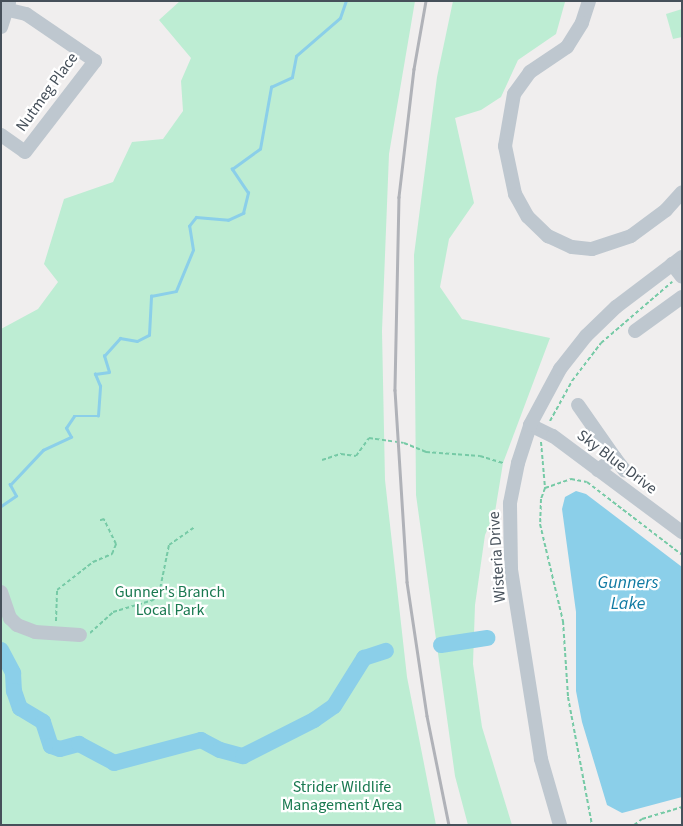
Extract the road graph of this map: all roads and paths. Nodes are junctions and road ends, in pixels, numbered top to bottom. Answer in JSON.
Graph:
{"nodes":[{"id":1,"x":589,"y":1,"type":"edge"},
{"id":2,"x":9,"y":6,"type":"edge"},
{"id":3,"x":1,"y":27,"type":"edge"},
{"id":4,"x":1,"y":135,"type":"edge"},
{"id":5,"x":682,"y":192,"type":"edge"},
{"id":6,"x":677,"y":260,"type":"edge"},
{"id":7,"x":681,"y":277,"type":"edge"},
{"id":8,"x":682,"y":297,"type":"edge"},
{"id":9,"x":635,"y":331,"type":"dead end"},
{"id":10,"x":578,"y":405,"type":"dead end"},
{"id":11,"x":530,"y":425,"type":"junction"},
{"id":12,"x":544,"y":432,"type":"junction"},
{"id":13,"x":616,"y":458,"type":"junction"},
{"id":14,"x":322,"y":460,"type":"dead end"},
{"id":15,"x":503,"y":463,"type":"dead end"},
{"id":16,"x":598,"y":470,"type":"junction"},
{"id":17,"x":625,"y":471,"type":"dead end"},
{"id":18,"x":545,"y":488,"type":"junction"},
{"id":19,"x":98,"y":521,"type":"dead end"},
{"id":20,"x":195,"y":527,"type":"dead end"},
{"id":21,"x":682,"y":532,"type":"edge"},
{"id":22,"x":682,"y":555,"type":"edge"},
{"id":23,"x":1,"y":592,"type":"edge"},
{"id":24,"x":56,"y":634,"type":"junction"},
{"id":25,"x":80,"y":635,"type":"joint"},
{"id":26,"x":682,"y":807,"type":"edge"},
{"id":27,"x":560,"y":825,"type":"edge"},
{"id":28,"x":592,"y":825,"type":"edge"},
{"id":29,"x":634,"y":825,"type":"edge"}],
"edges":[{"from":1,"to":5,"type":"street"},
{"from":2,"to":3,"type":"street"},
{"from":2,"to":4,"type":"street","name":"Nutmeg Place"},
{"from":6,"to":7,"type":"street"},
{"from":6,"to":11,"type":"street","name":"Wisteria Drive"},
{"from":7,"to":12,"type":"path"},
{"from":8,"to":9,"type":"street"},
{"from":10,"to":13,"type":"street"},
{"from":11,"to":12,"type":"street","name":"Sky Blue Drive"},
{"from":11,"to":27,"type":"street","name":"Wisteria Drive"},
{"from":12,"to":16,"type":"street","name":"Sky Blue Drive"},
{"from":12,"to":18,"type":"path"},
{"from":13,"to":16,"type":"street"},
{"from":13,"to":17,"type":"street"},
{"from":14,"to":15,"type":"path"},
{"from":16,"to":21,"type":"street","name":"Sky Blue Drive"},
{"from":18,"to":22,"type":"path"},
{"from":18,"to":28,"type":"path"},
{"from":19,"to":24,"type":"path"},
{"from":20,"to":25,"type":"path"},
{"from":23,"to":24,"type":"street"},
{"from":24,"to":25,"type":"street"},
{"from":26,"to":29,"type":"path"}]}
